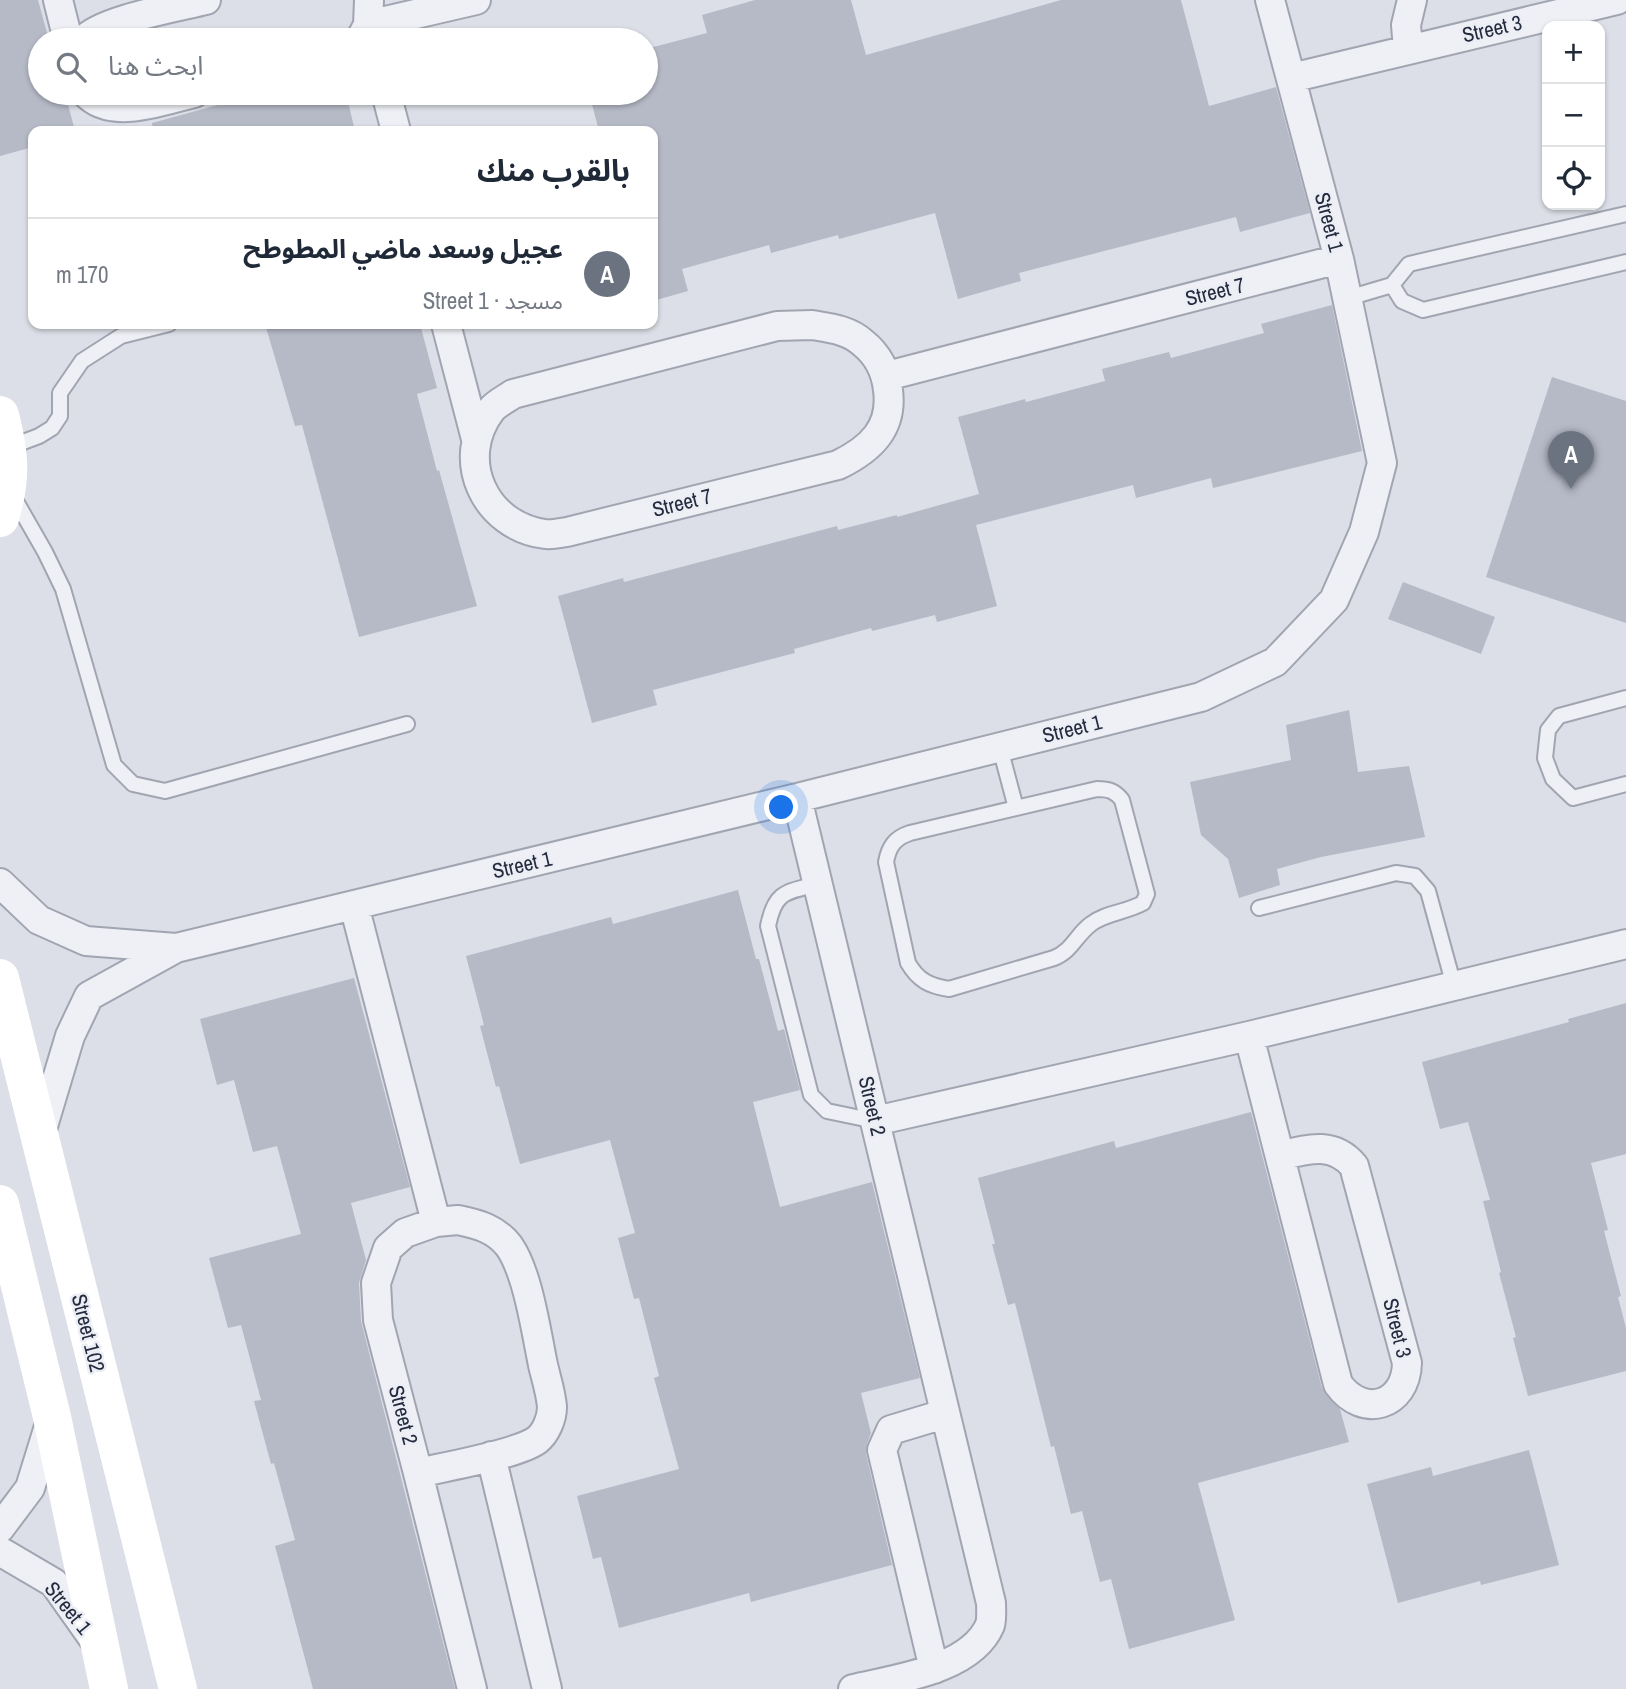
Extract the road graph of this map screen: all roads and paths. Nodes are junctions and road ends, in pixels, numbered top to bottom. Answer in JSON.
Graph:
{"nodes":[{"id":1,"x":58,"y":0,"type":"edge"},
{"id":2,"x":206,"y":0,"type":"edge"},
{"id":3,"x":477,"y":0,"type":"edge"},
{"id":4,"x":1270,"y":0,"type":"edge"},
{"id":5,"x":1412,"y":0,"type":"edge"},
{"id":6,"x":1617,"y":0,"type":"edge"},
{"id":7,"x":367,"y":26,"type":"edge"},
{"id":8,"x":65,"y":28,"type":"edge"},
{"id":9,"x":103,"y":28,"type":"edge"},
{"id":10,"x":1408,"y":49,"type":"junction"},
{"id":11,"x":1291,"y":78,"type":"junction"},
{"id":12,"x":112,"y":105,"type":"edge"},
{"id":13,"x":142,"y":105,"type":"edge"},
{"id":14,"x":389,"y":105,"type":"edge"},
{"id":15,"x":395,"y":126,"type":"edge"},
{"id":16,"x":1626,"y":214,"type":"edge"},
{"id":17,"x":1339,"y":259,"type":"junction"},
{"id":18,"x":1626,"y":262,"type":"edge"},
{"id":19,"x":1392,"y":285,"type":"junction"},
{"id":20,"x":1348,"y":298,"type":"junction"},
{"id":21,"x":149,"y":329,"type":"edge"},
{"id":22,"x":447,"y":329,"type":"edge"},
{"id":23,"x":887,"y":376,"type":"junction"},
{"id":24,"x":4,"y":431,"type":"edge"},
{"id":25,"x":476,"y":439,"type":"junction"},
{"id":26,"x":4,"y":503,"type":"edge"},
{"id":27,"x":1626,"y":698,"type":"edge"},
{"id":28,"x":407,"y":724,"type":"dead end"},
{"id":29,"x":1000,"y":748,"type":"junction"},
{"id":30,"x":1626,"y":784,"type":"edge"},
{"id":31,"x":797,"y":799,"type":"junction"},
{"id":32,"x":1016,"y":808,"type":"junction"},
{"id":33,"x":0,"y":883,"type":"edge"},
{"id":34,"x":818,"y":884,"type":"junction"},
{"id":35,"x":354,"y":905,"type":"junction"},
{"id":36,"x":1259,"y":908,"type":"dead end"},
{"id":37,"x":1626,"y":944,"type":"edge"},
{"id":38,"x":176,"y":948,"type":"junction"},
{"id":39,"x":0,"y":978,"type":"edge"},
{"id":40,"x":1454,"y":986,"type":"junction"},
{"id":41,"x":1249,"y":1036,"type":"junction"},
{"id":42,"x":875,"y":1121,"type":"junction"},
{"id":43,"x":39,"y":1138,"type":"junction"},
{"id":44,"x":1280,"y":1156,"type":"junction"},
{"id":45,"x":0,"y":1204,"type":"edge"},
{"id":46,"x":436,"y":1222,"type":"junction"},
{"id":47,"x":944,"y":1414,"type":"junction"},
{"id":48,"x":52,"y":1417,"type":"junction"},
{"id":49,"x":491,"y":1456,"type":"junction"},
{"id":50,"x":418,"y":1473,"type":"junction"},
{"id":51,"x":0,"y":1528,"type":"edge"},
{"id":52,"x":0,"y":1553,"type":"edge"},
{"id":53,"x":98,"y":1645,"type":"junction"},
{"id":54,"x":934,"y":1670,"type":"junction"},
{"id":55,"x":109,"y":1689,"type":"edge"},
{"id":56,"x":178,"y":1689,"type":"edge"},
{"id":57,"x":472,"y":1689,"type":"edge"},
{"id":58,"x":547,"y":1689,"type":"edge"},
{"id":59,"x":853,"y":1689,"type":"edge"}],
"edges":[{"from":1,"to":8,"type":"street"},
{"from":2,"to":9,"type":"street"},
{"from":3,"to":7,"type":"street"},
{"from":4,"to":11,"type":"street","name":"Street 1"},
{"from":5,"to":10,"type":"street"},
{"from":6,"to":10,"type":"street","name":"Street 3"},
{"from":10,"to":11,"type":"street","name":"Street 3"},
{"from":11,"to":17,"type":"street","name":"Street 1"},
{"from":12,"to":13,"type":"street"},
{"from":14,"to":15,"type":"street"},
{"from":16,"to":19,"type":"lane"},
{"from":17,"to":20,"type":"street","name":"Street 1"},
{"from":17,"to":23,"type":"street","name":"Street 7"},
{"from":18,"to":19,"type":"lane"},
{"from":19,"to":20,"type":"lane"},
{"from":20,"to":29,"type":"street","name":"Street 1"},
{"from":21,"to":24,"type":"lane"},
{"from":22,"to":25,"type":"street","name":"Street 7"},
{"from":23,"to":25,"type":"street","name":"Street 7"},
{"from":23,"to":25,"type":"street","name":"Street 7"},
{"from":24,"to":26,"type":"street"},
{"from":26,"to":28,"type":"lane"},
{"from":27,"to":30,"type":"lane"},
{"from":29,"to":31,"type":"street","name":"Street 1"},
{"from":29,"to":32,"type":"lane"},
{"from":31,"to":34,"type":"street","name":"Street 2"},
{"from":31,"to":35,"type":"street","name":"Street 1"},
{"from":32,"to":32,"type":"lane"},
{"from":33,"to":38,"type":"street","name":"Street 1"},
{"from":34,"to":42,"type":"street","name":"Street 2"},
{"from":34,"to":42,"type":"lane"},
{"from":35,"to":38,"type":"street","name":"Street 1"},
{"from":35,"to":46,"type":"street"},
{"from":36,"to":40,"type":"lane"},
{"from":37,"to":40,"type":"street"},
{"from":38,"to":43,"type":"street","name":"Street 1"},
{"from":39,"to":43,"type":"street","name":"Street 102"},
{"from":40,"to":41,"type":"street"},
{"from":41,"to":42,"type":"street"},
{"from":41,"to":44,"type":"street","name":"Street 3"},
{"from":42,"to":47,"type":"street","name":"Street 2"},
{"from":43,"to":56,"type":"street","name":"Street 102"},
{"from":44,"to":44,"type":"street","name":"Street 3"},
{"from":45,"to":48,"type":"street"},
{"from":46,"to":49,"type":"street","name":"Street 2"},
{"from":46,"to":50,"type":"street","name":"Street 2"},
{"from":47,"to":54,"type":"street","name":"Street 2"},
{"from":47,"to":54,"type":"street"},
{"from":48,"to":51,"type":"street"},
{"from":48,"to":53,"type":"street"},
{"from":49,"to":50,"type":"street","name":"Street 2"},
{"from":49,"to":58,"type":"street"},
{"from":50,"to":57,"type":"street","name":"Street 2"},
{"from":52,"to":53,"type":"street","name":"Street 1"},
{"from":53,"to":55,"type":"street"},
{"from":54,"to":59,"type":"street","name":"Street 2"}]}
